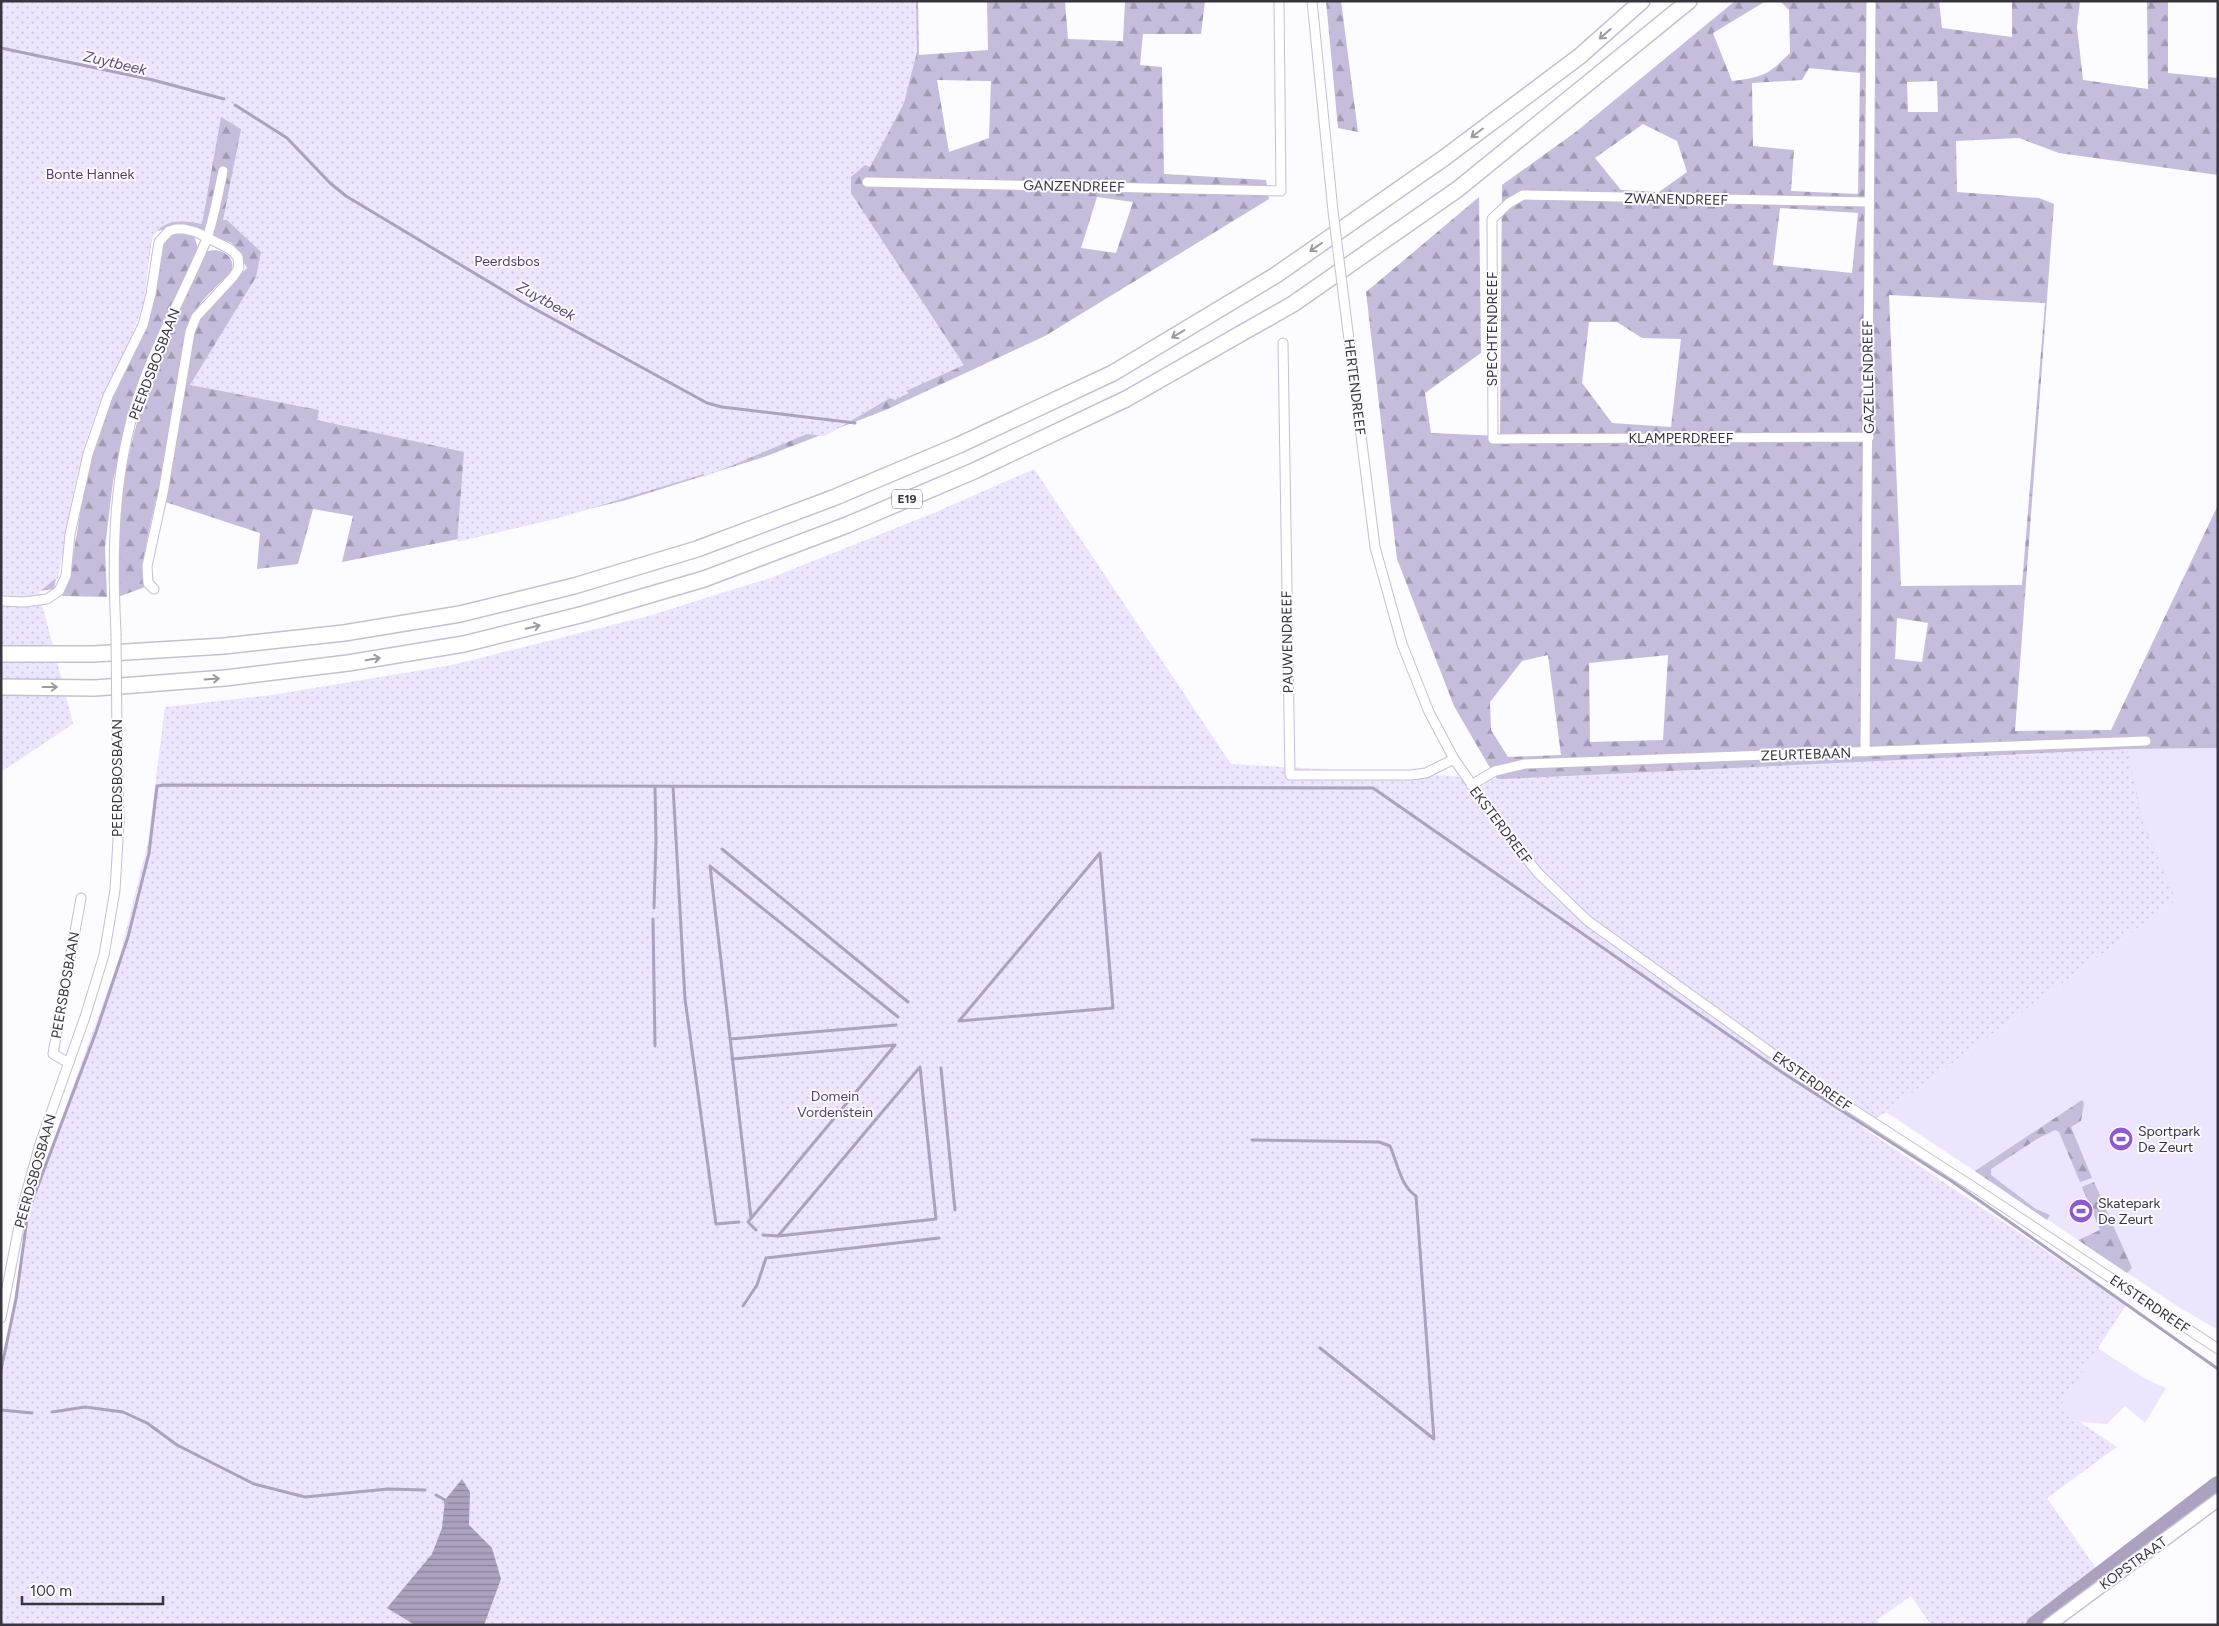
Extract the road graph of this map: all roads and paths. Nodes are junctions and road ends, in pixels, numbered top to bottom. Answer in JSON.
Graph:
{"nodes":[{"id":1,"x":1279,"y":1,"type":"edge"},
{"id":2,"x":1312,"y":1,"type":"edge"},
{"id":3,"x":1642,"y":1,"type":"edge"},
{"id":4,"x":1689,"y":1,"type":"edge"},
{"id":5,"x":1872,"y":1,"type":"edge"},
{"id":6,"x":223,"y":171,"type":"dead end"},
{"id":7,"x":867,"y":182,"type":"dead end"},
{"id":8,"x":1869,"y":202,"type":"junction"},
{"id":9,"x":1492,"y":219,"type":"joint"},
{"id":10,"x":206,"y":239,"type":"junction"},
{"id":11,"x":1283,"y":343,"type":"dead end"},
{"id":12,"x":1869,"y":437,"type":"junction"},
{"id":13,"x":1492,"y":439,"type":"joint"},
{"id":14,"x":154,"y":589,"type":"dead end"},
{"id":15,"x":1,"y":601,"type":"edge"},
{"id":16,"x":1,"y":654,"type":"edge"},
{"id":17,"x":1,"y":687,"type":"edge"},
{"id":18,"x":2146,"y":741,"type":"dead end"},
{"id":19,"x":1865,"y":752,"type":"junction"},
{"id":20,"x":1454,"y":759,"type":"junction"},
{"id":21,"x":1471,"y":785,"type":"junction"},
{"id":22,"x":81,"y":898,"type":"dead end"},
{"id":23,"x":69,"y":1063,"type":"junction"},
{"id":24,"x":1,"y":1318,"type":"edge"},
{"id":25,"x":2218,"y":1349,"type":"edge"},
{"id":26,"x":2218,"y":1500,"type":"edge"},
{"id":27,"x":2049,"y":1625,"type":"edge"}],
"edges":[{"from":1,"to":7,"type":"street","name":"GANZENDREEF"},
{"from":2,"to":20,"type":"street","name":"HERTENDREEF","bridge":true},
{"from":3,"to":16,"type":"highway","number":"E19","one_way":true},
{"from":17,"to":4,"type":"highway","number":"E19","one_way":true},
{"from":5,"to":8,"type":"street","name":"GAZELLENDREEF"},
{"from":6,"to":10,"type":"street","name":"PEERDSBOSBAAN"},
{"from":8,"to":9,"type":"street","name":"ZWANENDREEF"},
{"from":8,"to":12,"type":"street","name":"GAZELLENDREEF"},
{"from":9,"to":13,"type":"street","name":"SPECHTENDREEF"},
{"from":10,"to":14,"type":"street","name":"PEERDSBOSBAAN"},
{"from":10,"to":15,"type":"street","name":"PEERDSBOSBAAN"},
{"from":10,"to":23,"type":"street","name":"PEERDSBOSBAAN","bridge":true},
{"from":11,"to":20,"type":"street","name":"PAUWENDREEF"},
{"from":12,"to":13,"type":"street","name":"KLAMPERDREEF"},
{"from":12,"to":19,"type":"street","name":"GAZELLENDREEF"},
{"from":18,"to":19,"type":"street","name":"ZEURTEBAAN"},
{"from":19,"to":21,"type":"street","name":"ZEURTEBAAN"},
{"from":20,"to":21,"type":"street","name":"EKSTERDREEF"},
{"from":21,"to":25,"type":"street","name":"EKSTERDREEF"},
{"from":22,"to":23,"type":"street","name":"PEERSBOSBAAN"},
{"from":23,"to":24,"type":"street","name":"PEERDSBOSBAAN"},
{"from":26,"to":27,"type":"main road","name":"KOPSTRAAT"}]}
